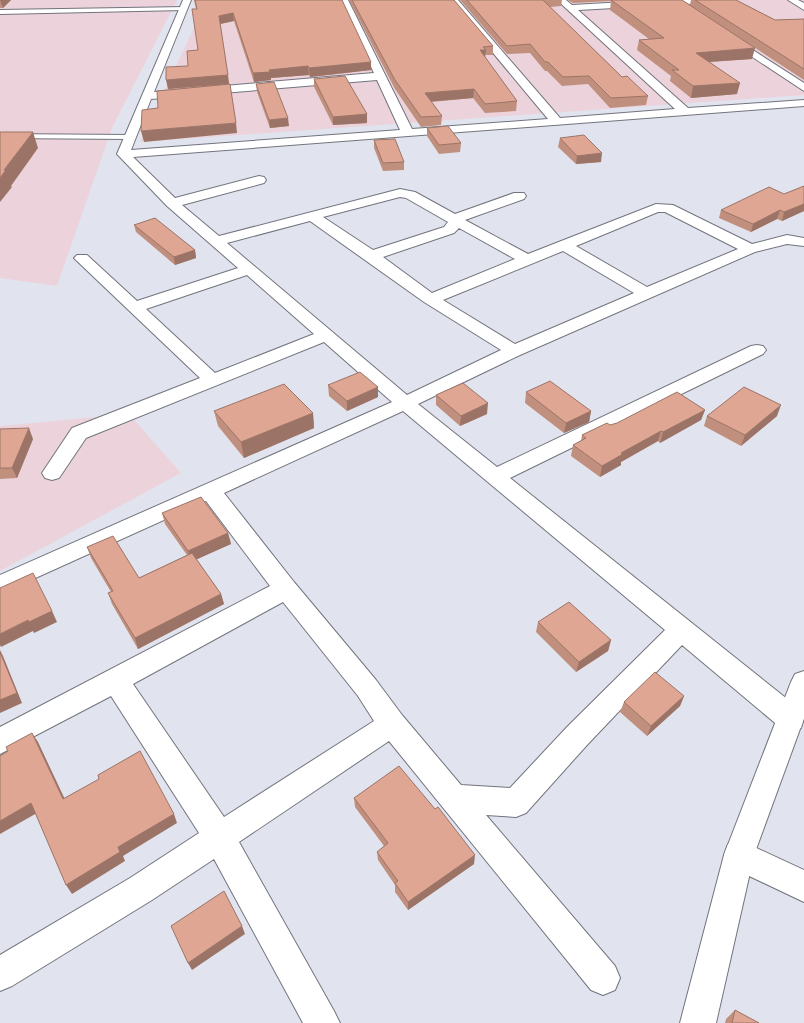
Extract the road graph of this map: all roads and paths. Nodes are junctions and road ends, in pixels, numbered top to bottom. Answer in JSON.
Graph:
{"nodes":[{"id":1,"x":344,"y":0,"type":"edge"},
{"id":2,"x":453,"y":0,"type":"edge"},
{"id":3,"x":561,"y":0,"type":"edge"},
{"id":4,"x":704,"y":0,"type":"edge"},
{"id":5,"x":792,"y":0,"type":"edge"},
{"id":6,"x":675,"y":1,"type":"edge"},
{"id":7,"x":185,"y":4,"type":"edge"},
{"id":8,"x":41,"y":6,"type":"dead end"},
{"id":9,"x":804,"y":7,"type":"edge"},
{"id":10,"x":570,"y":8,"type":"junction"},
{"id":11,"x":689,"y":10,"type":"edge"},
{"id":12,"x":37,"y":11,"type":"junction"},
{"id":13,"x":0,"y":12,"type":"edge"},
{"id":14,"x":721,"y":32,"type":"edge"},
{"id":15,"x":381,"y":76,"type":"junction"},
{"id":16,"x":804,"y":88,"type":"edge"},
{"id":17,"x":148,"y":96,"type":"junction"},
{"id":18,"x":804,"y":103,"type":"edge"},
{"id":19,"x":685,"y":112,"type":"junction"},
{"id":20,"x":557,"y":122,"type":"junction"},
{"id":21,"x":408,"y":133,"type":"junction"},
{"id":22,"x":0,"y":136,"type":"edge"},
{"id":23,"x":130,"y":137,"type":"junction"},
{"id":24,"x":122,"y":154,"type":"junction"},
{"id":25,"x":258,"y":180,"type":"dead end"},
{"id":26,"x":519,"y":196,"type":"dead end"},
{"id":27,"x":172,"y":203,"type":"junction"},
{"id":28,"x":313,"y":217,"type":"junction"},
{"id":29,"x":456,"y":220,"type":"junction"},
{"id":30,"x":217,"y":241,"type":"junction"},
{"id":31,"x":804,"y":242,"type":"edge"},
{"id":32,"x":564,"y":245,"type":"junction"},
{"id":33,"x":750,"y":249,"type":"junction"},
{"id":34,"x":371,"y":256,"type":"junction"},
{"id":35,"x":82,"y":258,"type":"dead end"},
{"id":36,"x":527,"y":260,"type":"junction"},
{"id":37,"x":250,"y":269,"type":"junction"},
{"id":38,"x":647,"y":294,"type":"junction"},
{"id":39,"x":430,"y":299,"type":"junction"},
{"id":40,"x":135,"y":308,"type":"junction"},
{"id":41,"x":326,"y":335,"type":"junction"},
{"id":42,"x":757,"y":350,"type":"dead end"},
{"id":43,"x":514,"y":352,"type":"junction"},
{"id":44,"x":212,"y":380,"type":"junction"},
{"id":45,"x":405,"y":403,"type":"junction"},
{"id":46,"x":52,"y":474,"type":"dead end"},
{"id":47,"x":496,"y":476,"type":"junction"},
{"id":48,"x":210,"y":491,"type":"junction"},
{"id":49,"x":0,"y":585,"type":"edge"},
{"id":50,"x":286,"y":589,"type":"junction"},
{"id":51,"x":682,"y":629,"type":"junction"},
{"id":52,"x":116,"y":681,"type":"junction"},
{"id":53,"x":804,"y":682,"type":"edge"},
{"id":54,"x":791,"y":719,"type":"junction"},
{"id":55,"x":392,"y":724,"type":"junction"},
{"id":56,"x":0,"y":741,"type":"edge"},
{"id":57,"x":454,"y":798,"type":"junction"},
{"id":58,"x":219,"y":837,"type":"junction"},
{"id":59,"x":739,"y":855,"type":"junction"},
{"id":60,"x":804,"y":886,"type":"edge"},
{"id":61,"x":0,"y":974,"type":"edge"},
{"id":62,"x":603,"y":978,"type":"dead end"},
{"id":63,"x":322,"y":1023,"type":"edge"},
{"id":64,"x":698,"y":1023,"type":"edge"}],
"edges":[{"from":1,"to":15,"type":"street"},
{"from":2,"to":20,"type":"street"},
{"from":3,"to":10,"type":"street"},
{"from":4,"to":6,"type":"street"},
{"from":5,"to":9,"type":"street"},
{"from":6,"to":10,"type":"street"},
{"from":6,"to":11,"type":"street"},
{"from":7,"to":12,"type":"lane"},
{"from":7,"to":17,"type":"street"},
{"from":8,"to":12,"type":"lane"},
{"from":10,"to":19,"type":"street"},
{"from":12,"to":13,"type":"lane"},
{"from":14,"to":16,"type":"street"},
{"from":15,"to":17,"type":"street"},
{"from":15,"to":21,"type":"street"},
{"from":17,"to":23,"type":"street"},
{"from":18,"to":19,"type":"street"},
{"from":19,"to":20,"type":"street"},
{"from":20,"to":21,"type":"street"},
{"from":21,"to":24,"type":"street"},
{"from":22,"to":23,"type":"lane"},
{"from":23,"to":24,"type":"street"},
{"from":24,"to":27,"type":"street"},
{"from":25,"to":27,"type":"street"},
{"from":26,"to":29,"type":"street"},
{"from":27,"to":30,"type":"street"},
{"from":28,"to":29,"type":"street"},
{"from":28,"to":30,"type":"street"},
{"from":28,"to":34,"type":"street"},
{"from":29,"to":34,"type":"street"},
{"from":29,"to":36,"type":"street"},
{"from":30,"to":37,"type":"street"},
{"from":31,"to":33,"type":"street"},
{"from":32,"to":33,"type":"street"},
{"from":32,"to":36,"type":"street"},
{"from":32,"to":38,"type":"street"},
{"from":33,"to":38,"type":"street"},
{"from":34,"to":39,"type":"street"},
{"from":35,"to":40,"type":"street"},
{"from":36,"to":39,"type":"street"},
{"from":37,"to":40,"type":"street"},
{"from":37,"to":41,"type":"street"},
{"from":38,"to":43,"type":"street"},
{"from":39,"to":43,"type":"street"},
{"from":40,"to":44,"type":"street"},
{"from":41,"to":44,"type":"street"},
{"from":41,"to":45,"type":"street"},
{"from":42,"to":47,"type":"street"},
{"from":43,"to":45,"type":"street"},
{"from":44,"to":46,"type":"street"},
{"from":45,"to":47,"type":"street"},
{"from":45,"to":48,"type":"street"},
{"from":47,"to":51,"type":"street"},
{"from":48,"to":49,"type":"street"},
{"from":48,"to":50,"type":"street"},
{"from":50,"to":52,"type":"street"},
{"from":50,"to":55,"type":"street"},
{"from":51,"to":54,"type":"street"},
{"from":51,"to":57,"type":"street"},
{"from":52,"to":56,"type":"street"},
{"from":52,"to":58,"type":"street"},
{"from":53,"to":54,"type":"street"},
{"from":54,"to":59,"type":"street"},
{"from":55,"to":57,"type":"street"},
{"from":55,"to":58,"type":"street"},
{"from":57,"to":62,"type":"street"},
{"from":58,"to":61,"type":"street"},
{"from":58,"to":63,"type":"street"},
{"from":59,"to":60,"type":"street"},
{"from":59,"to":64,"type":"street"}]}
